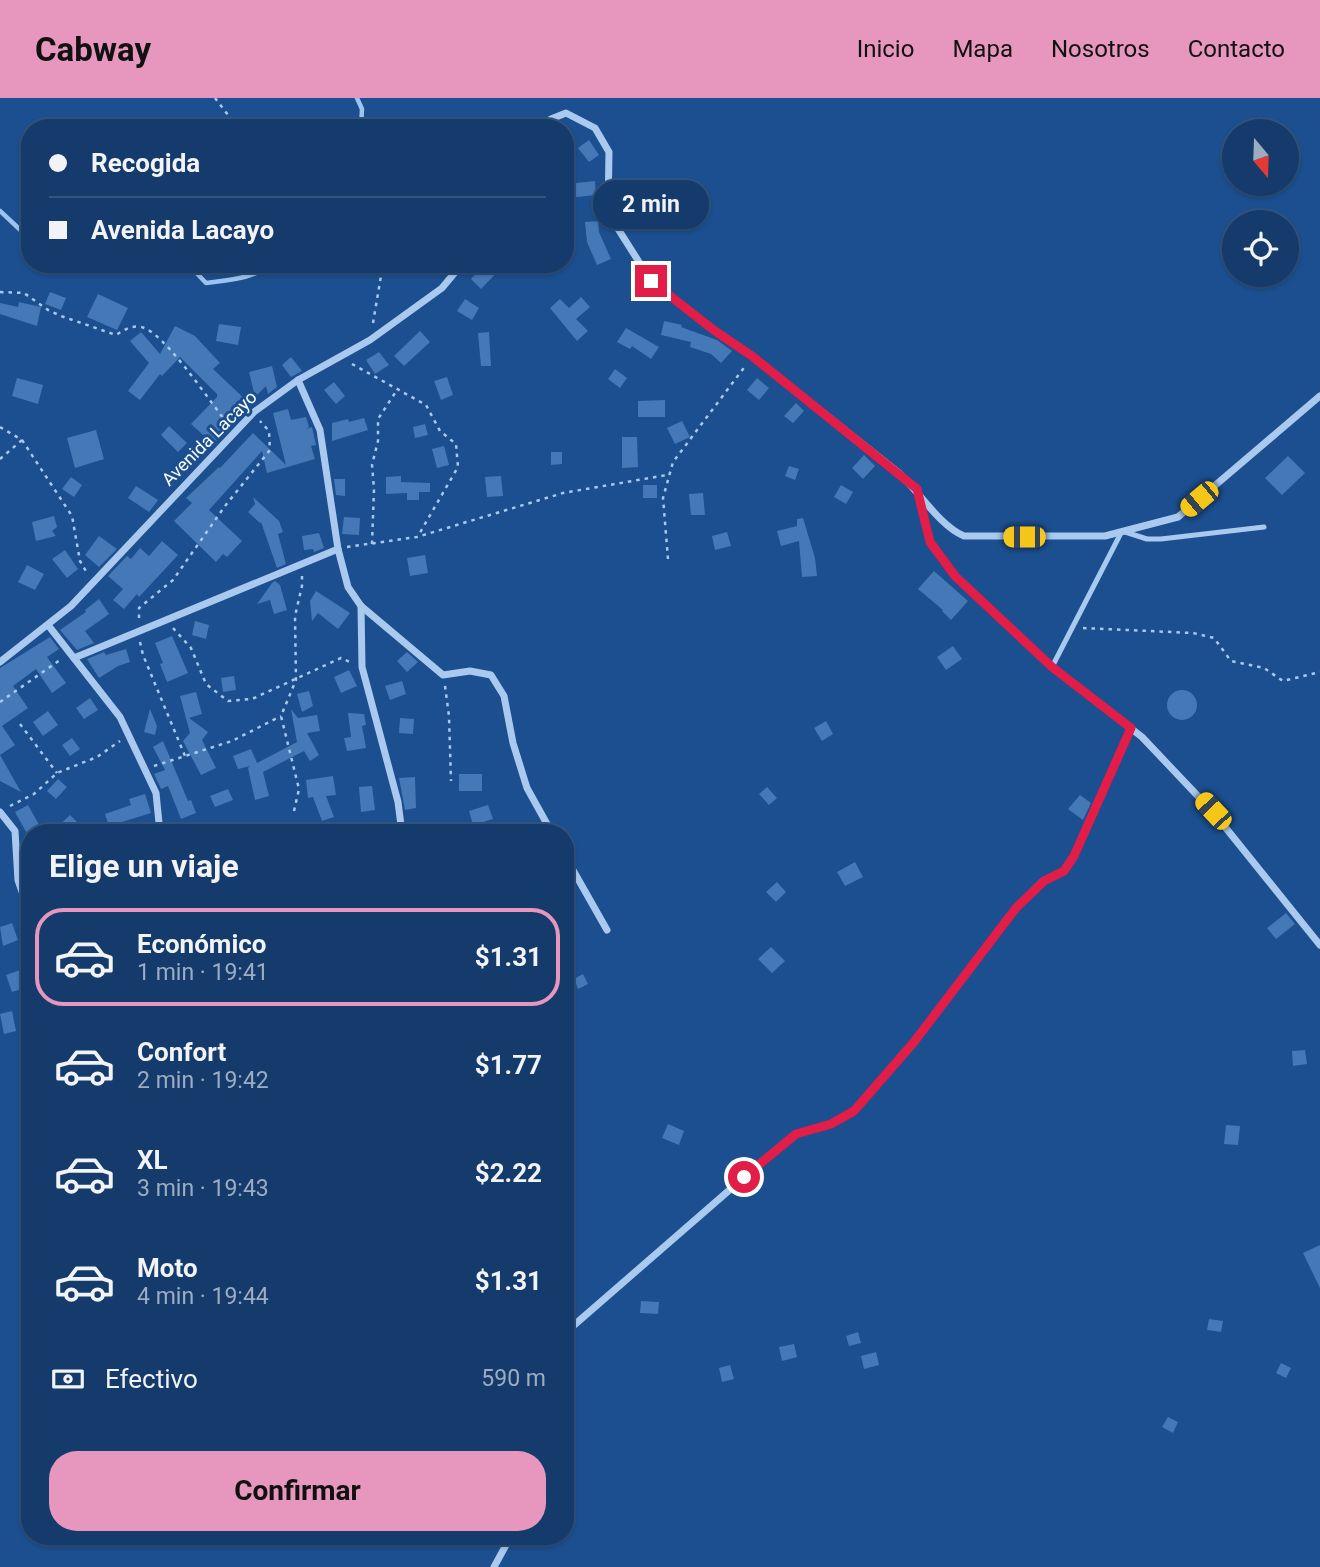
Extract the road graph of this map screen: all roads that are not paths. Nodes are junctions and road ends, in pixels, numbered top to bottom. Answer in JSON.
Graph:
{"nodes":[{"id":1,"x":551,"y":119,"type":"edge"},
{"id":2,"x":454,"y":273,"type":"edge"},
{"id":3,"x":298,"y":380,"type":"junction"},
{"id":4,"x":1320,"y":396,"type":"edge"},
{"id":5,"x":917,"y":489,"type":"junction"},
{"id":6,"x":1264,"y":527,"type":"dead end"},
{"id":7,"x":1122,"y":531,"type":"junction"},
{"id":8,"x":338,"y":549,"type":"junction"},
{"id":9,"x":361,"y":607,"type":"junction"},
{"id":10,"x":48,"y":625,"type":"junction"},
{"id":11,"x":72,"y":656,"type":"junction"},
{"id":12,"x":0,"y":662,"type":"edge"},
{"id":13,"x":1052,"y":667,"type":"junction"},
{"id":14,"x":1131,"y":728,"type":"junction"},
{"id":15,"x":0,"y":812,"type":"edge"},
{"id":16,"x":159,"y":824,"type":"edge"},
{"id":17,"x":401,"y":824,"type":"edge"},
{"id":18,"x":547,"y":824,"type":"edge"},
{"id":19,"x":574,"y":872,"type":"edge"},
{"id":20,"x":21,"y":889,"type":"edge"},
{"id":21,"x":607,"y":930,"type":"dead end"},
{"id":22,"x":1320,"y":945,"type":"edge"},
{"id":23,"x":574,"y":1324,"type":"edge"},
{"id":24,"x":506,"y":1545,"type":"edge"},
{"id":25,"x":494,"y":1567,"type":"edge"}],
"edges":[{"from":1,"to":5,"type":"street"},
{"from":2,"to":3,"type":"street","name":"Avenida Lacayo"},
{"from":3,"to":8,"type":"street"},
{"from":3,"to":10,"type":"street","name":"Avenida Lacayo"},
{"from":4,"to":7,"type":"street"},
{"from":5,"to":7,"type":"street"},
{"from":5,"to":13,"type":"street"},
{"from":6,"to":7,"type":"lane"},
{"from":7,"to":13,"type":"lane"},
{"from":8,"to":9,"type":"street"},
{"from":8,"to":11,"type":"street"},
{"from":9,"to":17,"type":"street"},
{"from":9,"to":18,"type":"street"},
{"from":10,"to":11,"type":"street"},
{"from":10,"to":12,"type":"street","name":"Avenida Lacayo"},
{"from":11,"to":16,"type":"street"},
{"from":13,"to":14,"type":"street"},
{"from":14,"to":22,"type":"street"},
{"from":14,"to":23,"type":"street"},
{"from":15,"to":20,"type":"street"},
{"from":19,"to":21,"type":"street"},
{"from":24,"to":25,"type":"street"}]}
